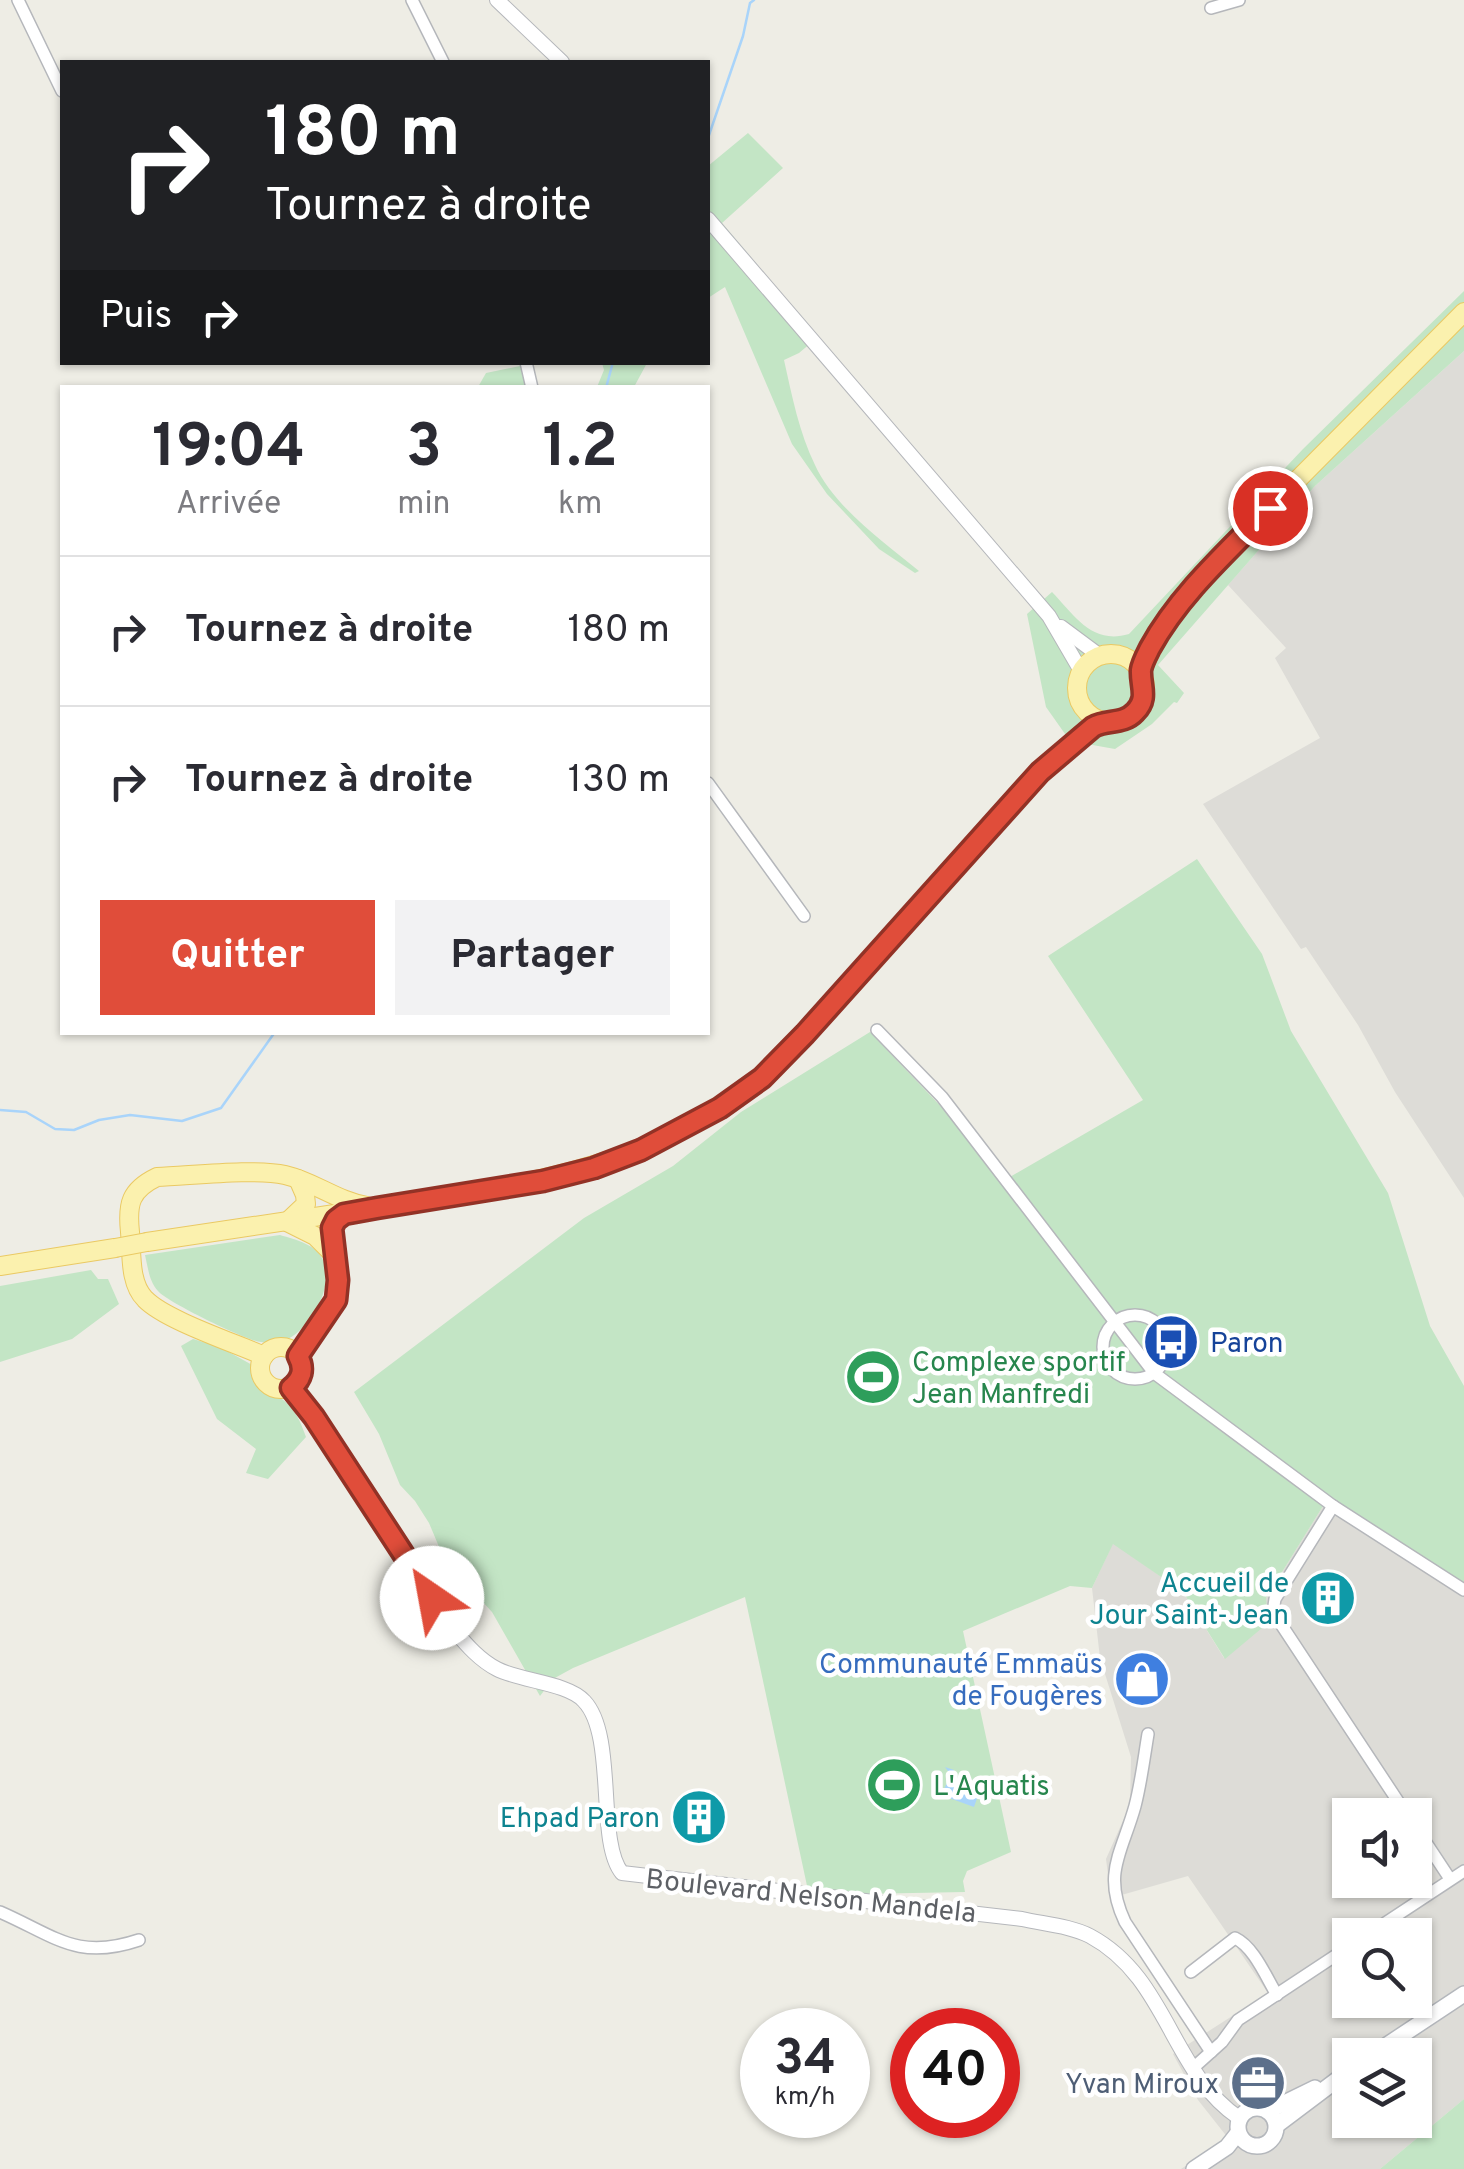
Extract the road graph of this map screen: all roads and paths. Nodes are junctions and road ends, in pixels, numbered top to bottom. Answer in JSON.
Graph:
{"nodes":[{"id":1,"x":18,"y":0,"type":"edge"},
{"id":2,"x":412,"y":0,"type":"edge"},
{"id":3,"x":497,"y":0,"type":"edge"},
{"id":4,"x":1238,"y":0,"type":"edge"},
{"id":5,"x":1211,"y":8,"type":"dead end"},
{"id":6,"x":442,"y":60,"type":"edge"},
{"id":7,"x":560,"y":60,"type":"edge"},
{"id":8,"x":60,"y":87,"type":"edge"},
{"id":9,"x":710,"y":221,"type":"edge"},
{"id":10,"x":1464,"y":312,"type":"edge"},
{"id":11,"x":1049,"y":616,"type":"junction"},
{"id":12,"x":1164,"y":625,"type":"junction"},
{"id":13,"x":1100,"y":656,"type":"junction"},
{"id":14,"x":1122,"y":656,"type":"junction"},
{"id":15,"x":1081,"y":671,"type":"junction"},
{"id":16,"x":1140,"y":672,"type":"junction"},
{"id":17,"x":1081,"y":706,"type":"junction"},
{"id":18,"x":1102,"y":722,"type":"junction"},
{"id":19,"x":1040,"y":772,"type":"junction"},
{"id":20,"x":710,"y":786,"type":"edge"},
{"id":21,"x":804,"y":916,"type":"dead end"},
{"id":22,"x":877,"y":1030,"type":"dead end"},
{"id":23,"x":298,"y":1179,"type":"junction"},
{"id":24,"x":377,"y":1208,"type":"junction"},
{"id":25,"x":344,"y":1214,"type":"junction"},
{"id":26,"x":287,"y":1222,"type":"junction"},
{"id":27,"x":333,"y":1254,"type":"junction"},
{"id":28,"x":0,"y":1266,"type":"edge"},
{"id":29,"x":1115,"y":1322,"type":"junction"},
{"id":30,"x":264,"y":1356,"type":"junction"},
{"id":31,"x":298,"y":1356,"type":"junction"},
{"id":32,"x":1154,"y":1373,"type":"junction"},
{"id":33,"x":291,"y":1388,"type":"junction"},
{"id":34,"x":1333,"y":1506,"type":"junction"},
{"id":35,"x":1464,"y":1590,"type":"edge"},
{"id":36,"x":1148,"y":1734,"type":"dead end"},
{"id":37,"x":1397,"y":1798,"type":"edge"},
{"id":38,"x":1432,"y":1852,"type":"edge"},
{"id":39,"x":1464,"y":1872,"type":"edge"},
{"id":40,"x":1450,"y":1879,"type":"junction"},
{"id":41,"x":0,"y":1912,"type":"edge"},
{"id":42,"x":1392,"y":1918,"type":"edge"},
{"id":43,"x":138,"y":1940,"type":"dead end"},
{"id":44,"x":1332,"y":1958,"type":"edge"},
{"id":45,"x":1191,"y":1972,"type":"dead end"},
{"id":46,"x":1277,"y":1994,"type":"junction"},
{"id":47,"x":1464,"y":1994,"type":"edge"},
{"id":48,"x":1398,"y":2038,"type":"edge"},
{"id":49,"x":1211,"y":2052,"type":"junction"},
{"id":50,"x":1192,"y":2069,"type":"junction"},
{"id":51,"x":1332,"y":2081,"type":"edge"},
{"id":52,"x":1273,"y":2118,"type":"junction"},
{"id":53,"x":1239,"y":2126,"type":"junction"},
{"id":54,"x":1250,"y":2146,"type":"junction"},
{"id":55,"x":1194,"y":2169,"type":"edge"},
{"id":56,"x":1209,"y":2169,"type":"edge"}],
"edges":[{"from":1,"to":8,"type":"street"},
{"from":2,"to":6,"type":"street"},
{"from":3,"to":7,"type":"street"},
{"from":4,"to":5,"type":"street"},
{"from":9,"to":11,"type":"street"},
{"from":10,"to":12,"type":"main road"},
{"from":11,"to":13,"type":"street"},
{"from":11,"to":15,"type":"street"},
{"from":12,"to":14,"type":"main road"},
{"from":12,"to":16,"type":"main road"},
{"from":13,"to":14,"type":"main road"},
{"from":13,"to":15,"type":"main road"},
{"from":14,"to":16,"type":"main road"},
{"from":15,"to":17,"type":"main road"},
{"from":16,"to":18,"type":"main road"},
{"from":17,"to":18,"type":"main road"},
{"from":17,"to":19,"type":"main road"},
{"from":18,"to":19,"type":"main road"},
{"from":19,"to":24,"type":"main road"},
{"from":20,"to":21,"type":"street"},
{"from":22,"to":29,"type":"street"},
{"from":23,"to":24,"type":"main road"},
{"from":23,"to":26,"type":"main road"},
{"from":23,"to":30,"type":"main road"},
{"from":24,"to":25,"type":"main road"},
{"from":25,"to":26,"type":"main road"},
{"from":25,"to":27,"type":"main road"},
{"from":26,"to":27,"type":"main road"},
{"from":26,"to":28,"type":"main road","bridge":true},
{"from":27,"to":31,"type":"main road"},
{"from":29,"to":32,"type":"street"},
{"from":29,"to":32,"type":"street"},
{"from":29,"to":32,"type":"street"},
{"from":30,"to":31,"type":"main road"},
{"from":30,"to":33,"type":"main road"},
{"from":31,"to":33,"type":"main road"},
{"from":32,"to":34,"type":"street"},
{"from":33,"to":50,"type":"street","name":"Boulevard Nelson Mandela"},
{"from":34,"to":35,"type":"street"},
{"from":34,"to":37,"type":"street"},
{"from":36,"to":49,"type":"street"},
{"from":38,"to":40,"type":"street"},
{"from":39,"to":40,"type":"street"},
{"from":40,"to":42,"type":"street"},
{"from":41,"to":43,"type":"street"},
{"from":44,"to":46,"type":"street"},
{"from":45,"to":46,"type":"street"},
{"from":46,"to":49,"type":"street"},
{"from":47,"to":48,"type":"main road"},
{"from":49,"to":50,"type":"street"},
{"from":50,"to":53,"type":"street"},
{"from":51,"to":52,"type":"main road"},
{"from":52,"to":53,"type":"main road"},
{"from":52,"to":54,"type":"main road"},
{"from":53,"to":54,"type":"main road"},
{"from":53,"to":55,"type":"main road"},
{"from":54,"to":56,"type":"main road"}]}
